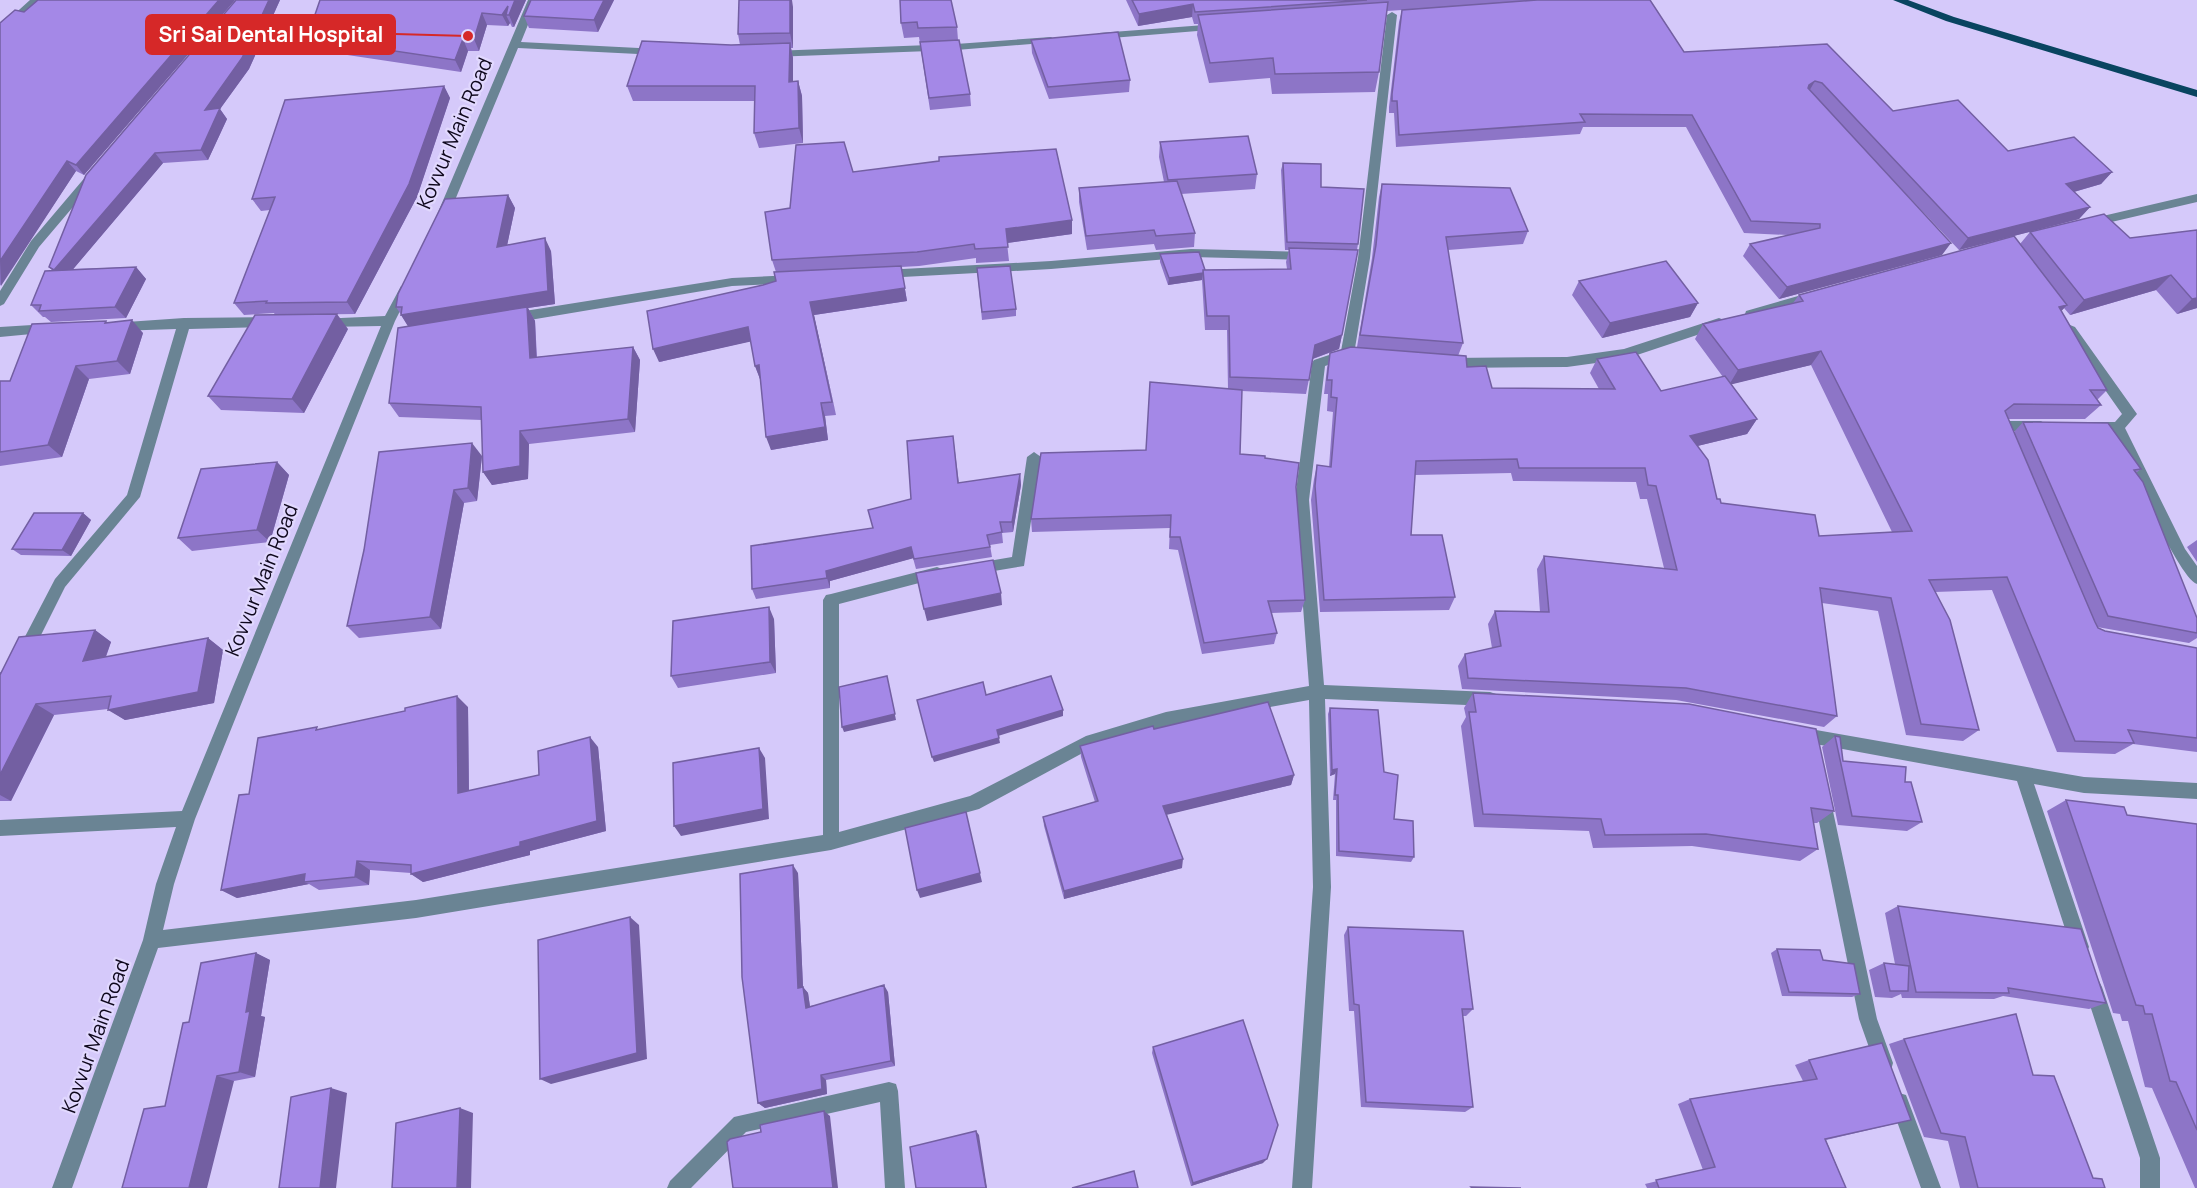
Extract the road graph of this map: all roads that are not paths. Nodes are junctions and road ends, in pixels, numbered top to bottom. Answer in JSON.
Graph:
{"nodes":[{"id":1,"x":36,"y":0,"type":"edge"},
{"id":2,"x":533,"y":0,"type":"edge"},
{"id":3,"x":1898,"y":0,"type":"edge"},
{"id":4,"x":1392,"y":15,"type":"dead end"},
{"id":5,"x":1234,"y":26,"type":"edge"},
{"id":6,"x":0,"y":33,"type":"edge"},
{"id":7,"x":1084,"y":37,"type":"edge"},
{"id":8,"x":1060,"y":39,"type":"edge"},
{"id":9,"x":514,"y":45,"type":"junction"},
{"id":10,"x":665,"y":52,"type":"edge"},
{"id":11,"x":758,"y":54,"type":"edge"},
{"id":12,"x":2197,"y":94,"type":"edge"},
{"id":13,"x":96,"y":172,"type":"edge"},
{"id":14,"x":2197,"y":198,"type":"edge"},
{"id":15,"x":2076,"y":226,"type":"edge"},
{"id":16,"x":433,"y":234,"type":"edge"},
{"id":17,"x":1318,"y":256,"type":"edge"},
{"id":18,"x":413,"y":273,"type":"edge"},
{"id":19,"x":874,"y":274,"type":"edge"},
{"id":20,"x":803,"y":278,"type":"edge"},
{"id":21,"x":1825,"y":293,"type":"edge"},
{"id":22,"x":0,"y":301,"type":"edge"},
{"id":23,"x":498,"y":320,"type":"edge"},
{"id":24,"x":2063,"y":320,"type":"edge"},
{"id":25,"x":388,"y":321,"type":"junction"},
{"id":26,"x":286,"y":322,"type":"edge"},
{"id":27,"x":309,"y":322,"type":"edge"},
{"id":28,"x":184,"y":323,"type":"junction"},
{"id":29,"x":104,"y":326,"type":"edge"},
{"id":30,"x":58,"y":329,"type":"edge"},
{"id":31,"x":0,"y":332,"type":"edge"},
{"id":32,"x":1431,"y":361,"type":"edge"},
{"id":33,"x":2059,"y":426,"type":"edge"},
{"id":34,"x":2082,"y":427,"type":"edge"},
{"id":35,"x":2118,"y":427,"type":"junction"},
{"id":36,"x":2009,"y":448,"type":"edge"},
{"id":37,"x":1034,"y":457,"type":"dead end"},
{"id":38,"x":2197,"y":578,"type":"edge"},
{"id":39,"x":20,"y":662,"type":"edge"},
{"id":40,"x":1317,"y":692,"type":"junction"},
{"id":41,"x":1501,"y":699,"type":"edge"},
{"id":42,"x":1787,"y":731,"type":"edge"},
{"id":43,"x":1809,"y":736,"type":"junction"},
{"id":44,"x":1814,"y":758,"type":"edge"},
{"id":45,"x":2023,"y":775,"type":"junction"},
{"id":46,"x":1818,"y":781,"type":"edge"},
{"id":47,"x":2197,"y":791,"type":"edge"},
{"id":48,"x":187,"y":819,"type":"junction"},
{"id":49,"x":0,"y":828,"type":"edge"},
{"id":50,"x":831,"y":842,"type":"junction"},
{"id":51,"x":152,"y":940,"type":"junction"},
{"id":52,"x":62,"y":1188,"type":"edge"},
{"id":53,"x":677,"y":1188,"type":"edge"},
{"id":54,"x":895,"y":1188,"type":"edge"},
{"id":55,"x":1302,"y":1188,"type":"edge"},
{"id":56,"x":1931,"y":1188,"type":"edge"},
{"id":57,"x":2150,"y":1188,"type":"edge"}],
"edges":[{"from":1,"to":6,"type":"street"},
{"from":2,"to":9,"type":"street","name":"Kovvur Main Road"},
{"from":3,"to":12,"type":"main road"},
{"from":4,"to":40,"type":"street"},
{"from":5,"to":7,"type":"street"},
{"from":8,"to":11,"type":"street"},
{"from":9,"to":10,"type":"street"},
{"from":9,"to":16,"type":"street","name":"Kovvur Main Road"},
{"from":13,"to":22,"type":"street"},
{"from":14,"to":15,"type":"street"},
{"from":17,"to":19,"type":"street"},
{"from":18,"to":25,"type":"street","name":"Kovvur Main Road"},
{"from":20,"to":23,"type":"street"},
{"from":21,"to":32,"type":"street"},
{"from":24,"to":35,"type":"street"},
{"from":25,"to":27,"type":"street"},
{"from":25,"to":48,"type":"street","name":"Kovvur Main Road"},
{"from":26,"to":28,"type":"street"},
{"from":28,"to":29,"type":"street"},
{"from":28,"to":39,"type":"street"},
{"from":30,"to":31,"type":"street"},
{"from":33,"to":36,"type":"street"},
{"from":34,"to":35,"type":"street"},
{"from":35,"to":38,"type":"street"},
{"from":37,"to":50,"type":"street"},
{"from":40,"to":41,"type":"street"},
{"from":40,"to":50,"type":"street"},
{"from":40,"to":55,"type":"street"},
{"from":42,"to":43,"type":"street"},
{"from":43,"to":44,"type":"street"},
{"from":43,"to":45,"type":"street"},
{"from":45,"to":47,"type":"street"},
{"from":45,"to":57,"type":"street"},
{"from":46,"to":56,"type":"street"},
{"from":48,"to":49,"type":"street"},
{"from":48,"to":51,"type":"street","name":"Kovvur Main Road"},
{"from":50,"to":51,"type":"street"},
{"from":51,"to":52,"type":"street","name":"Kovvur Main Road"},
{"from":53,"to":54,"type":"street"}]}
